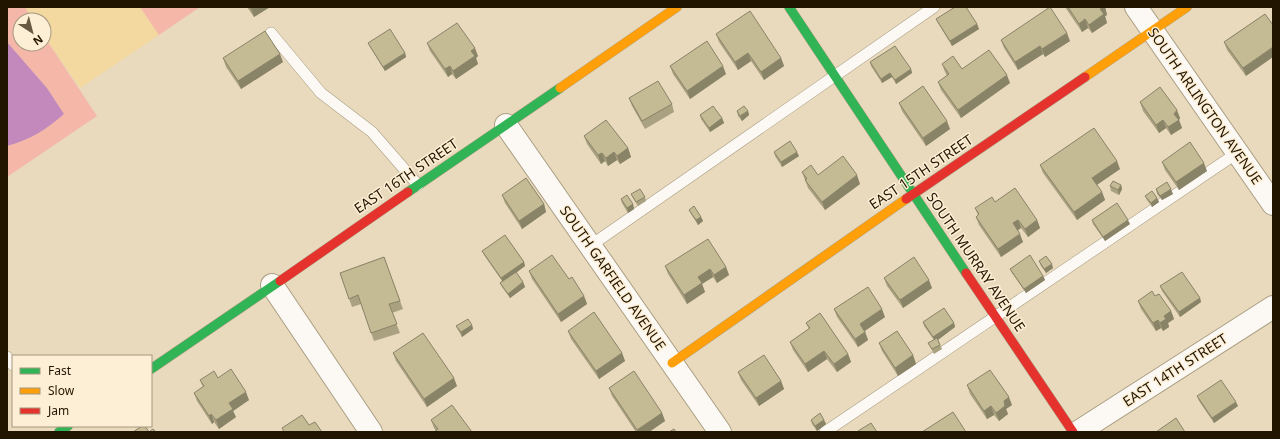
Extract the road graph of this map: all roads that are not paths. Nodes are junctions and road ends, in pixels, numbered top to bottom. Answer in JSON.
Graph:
{"nodes":[{"id":1,"x":677,"y":7,"type":"edge"},
{"id":2,"x":789,"y":7,"type":"edge"},
{"id":3,"x":934,"y":7,"type":"edge"},
{"id":4,"x":1136,"y":7,"type":"edge"},
{"id":5,"x":1187,"y":7,"type":"edge"},
{"id":6,"x":1153,"y":31,"type":"junction"},
{"id":7,"x":270,"y":33,"type":"dead end"},
{"id":8,"x":834,"y":77,"type":"junction"},
{"id":9,"x":506,"y":125,"type":"junction"},
{"id":10,"x":1237,"y":153,"type":"junction"},
{"id":11,"x":418,"y":185,"type":"junction"},
{"id":12,"x":913,"y":194,"type":"junction"},
{"id":13,"x":1273,"y":204,"type":"edge"},
{"id":14,"x":590,"y":246,"type":"junction"},
{"id":15,"x":272,"y":285,"type":"junction"},
{"id":16,"x":1273,"y":307,"type":"edge"},
{"id":17,"x":994,"y":316,"type":"junction"},
{"id":18,"x":672,"y":363,"type":"junction"},
{"id":19,"x":152,"y":368,"type":"edge"},
{"id":20,"x":372,"y":432,"type":"edge"},
{"id":21,"x":720,"y":432,"type":"edge"},
{"id":22,"x":825,"y":432,"type":"edge"},
{"id":23,"x":1073,"y":432,"type":"edge"},
{"id":24,"x":1078,"y":432,"type":"edge"}],
"edges":[{"from":1,"to":9,"type":"street","name":"EAST 16TH STREET"},
{"from":2,"to":8,"type":"street","name":"SOUTH MURRAY AVENUE"},
{"from":3,"to":8,"type":"lane"},
{"from":4,"to":6,"type":"street","name":"SOUTH ARLINGTON AVENUE"},
{"from":5,"to":6,"type":"street","name":"EAST 15TH STREET"},
{"from":6,"to":10,"type":"street","name":"SOUTH ARLINGTON AVENUE"},
{"from":6,"to":12,"type":"street","name":"EAST 15TH STREET"},
{"from":7,"to":11,"type":"lane"},
{"from":8,"to":12,"type":"street","name":"SOUTH MURRAY AVENUE"},
{"from":8,"to":14,"type":"lane"},
{"from":9,"to":11,"type":"street","name":"EAST 16TH STREET"},
{"from":9,"to":14,"type":"street","name":"SOUTH GARFIELD AVENUE"},
{"from":10,"to":13,"type":"street","name":"SOUTH ARLINGTON AVENUE"},
{"from":10,"to":17,"type":"lane"},
{"from":11,"to":15,"type":"street","name":"EAST 16TH STREET"},
{"from":12,"to":17,"type":"street","name":"SOUTH MURRAY AVENUE"},
{"from":12,"to":18,"type":"street","name":"EAST 15TH STREET"},
{"from":14,"to":18,"type":"street","name":"SOUTH GARFIELD AVENUE"},
{"from":15,"to":19,"type":"street","name":"EAST 16TH STREET"},
{"from":15,"to":20,"type":"street"},
{"from":16,"to":24,"type":"street","name":"EAST 14TH STREET"},
{"from":17,"to":22,"type":"lane"},
{"from":17,"to":23,"type":"street","name":"SOUTH MURRAY AVENUE"},
{"from":18,"to":21,"type":"street","name":"SOUTH GARFIELD AVENUE"}]}
